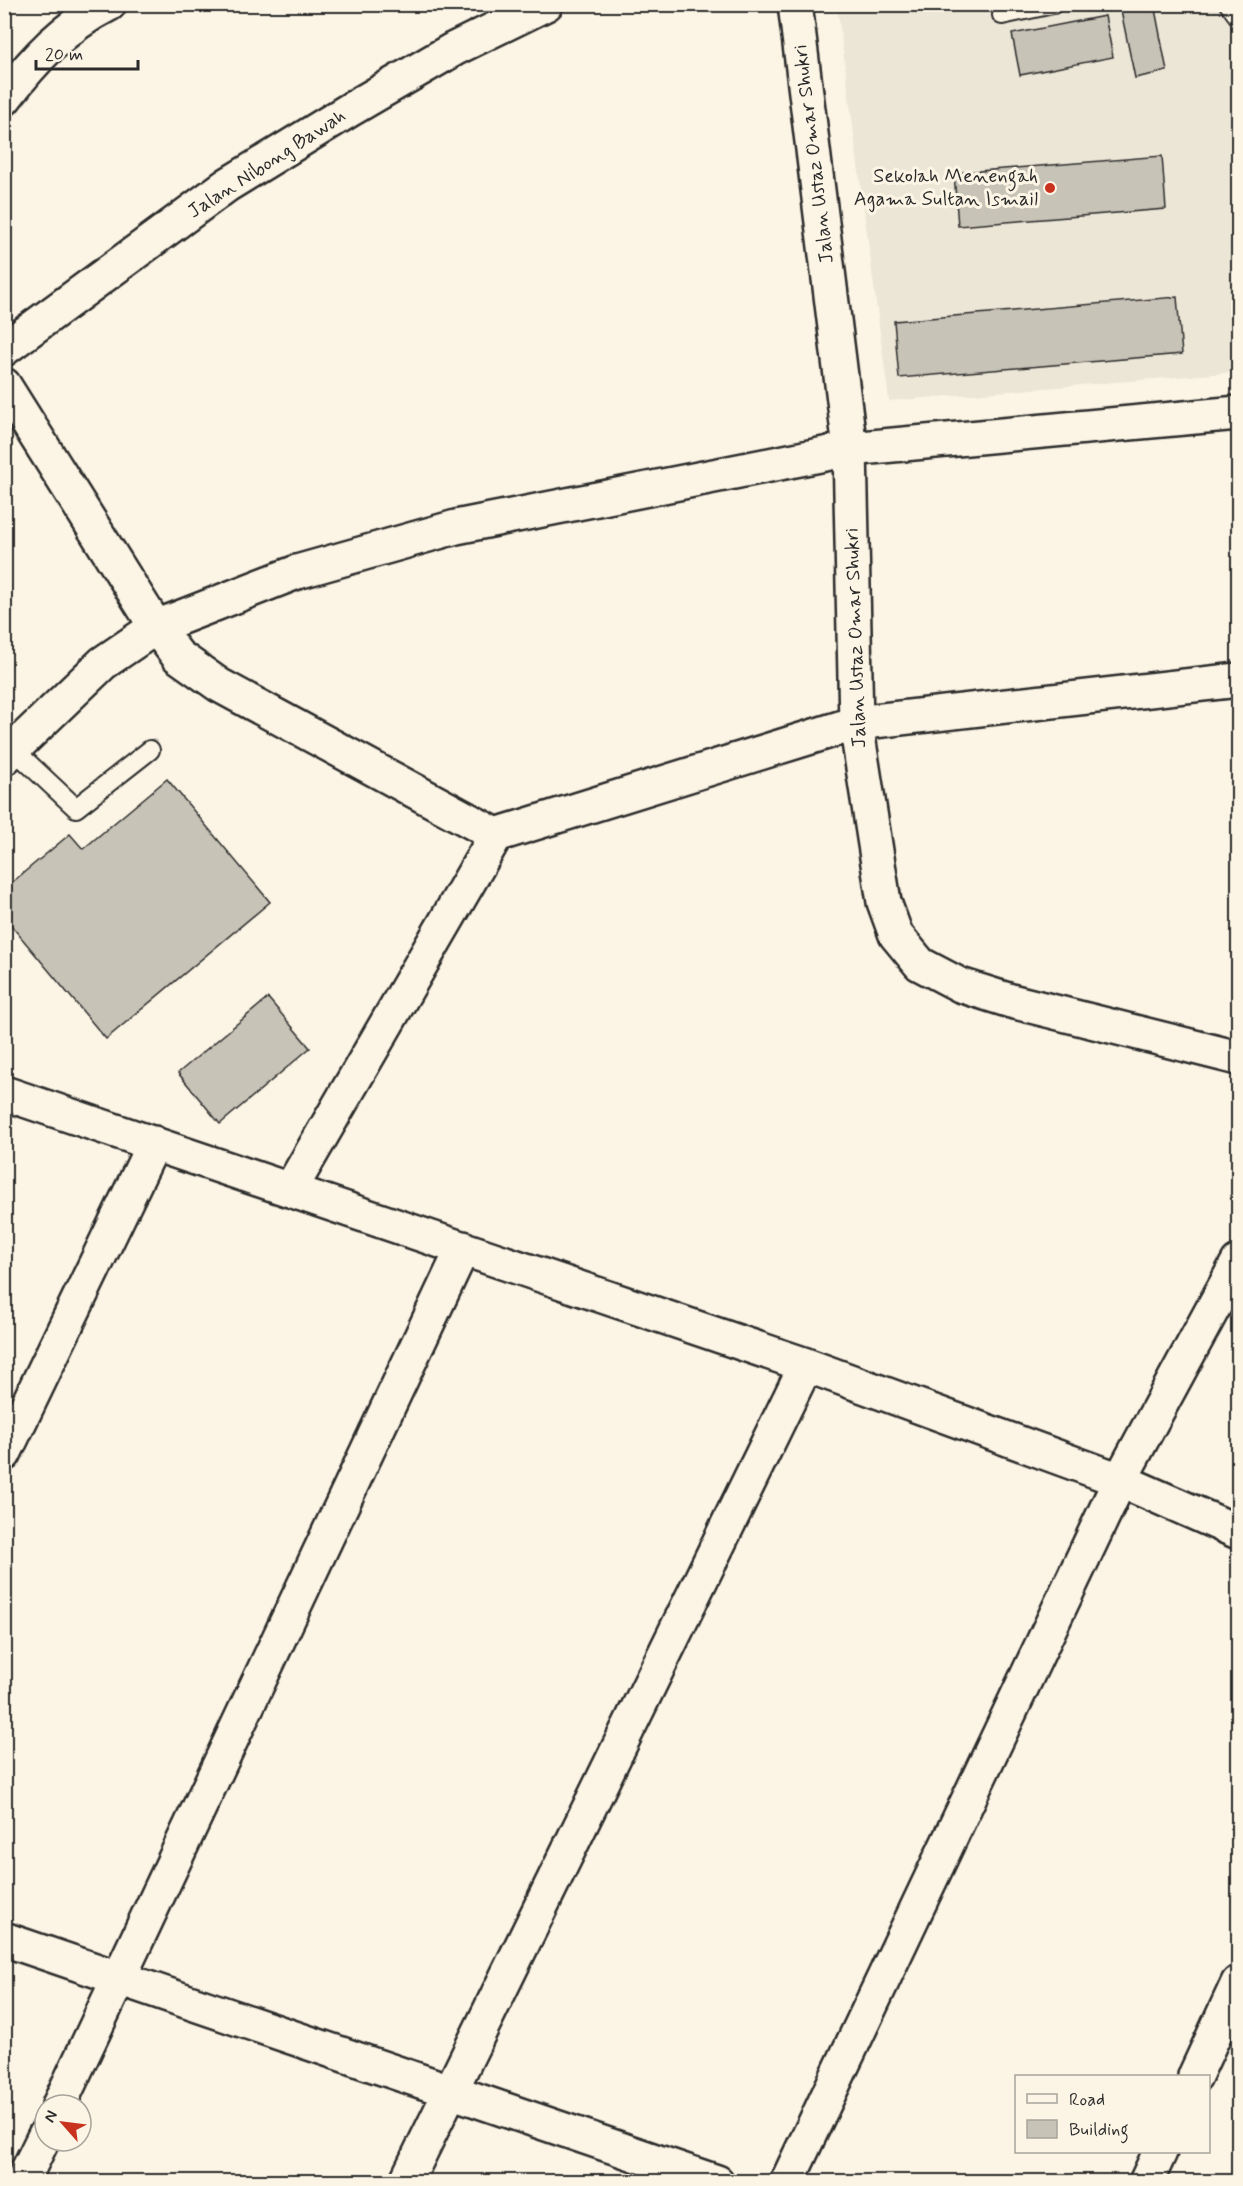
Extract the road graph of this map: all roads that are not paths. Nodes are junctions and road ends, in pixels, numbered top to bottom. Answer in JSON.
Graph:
{"nodes":[{"id":1,"x":109,"y":4,"type":"edge"},
{"id":2,"x":546,"y":4,"type":"edge"},
{"id":3,"x":795,"y":4,"type":"edge"},
{"id":4,"x":1053,"y":4,"type":"edge"},
{"id":5,"x":1229,"y":4,"type":"edge"},
{"id":6,"x":1002,"y":15,"type":"dead end"},
{"id":7,"x":1239,"y":16,"type":"edge"},
{"id":8,"x":4,"y":99,"type":"edge"},
{"id":9,"x":4,"y":349,"type":"edge"},
{"id":10,"x":4,"y":385,"type":"edge"},
{"id":11,"x":1239,"y":413,"type":"edge"},
{"id":12,"x":849,"y":449,"type":"junction"},
{"id":13,"x":156,"y":627,"type":"junction"},
{"id":14,"x":1239,"y":680,"type":"edge"},
{"id":15,"x":856,"y":723,"type":"junction"},
{"id":16,"x":150,"y":750,"type":"dead end"},
{"id":17,"x":8,"y":753,"type":"edge"},
{"id":18,"x":496,"y":835,"type":"junction"},
{"id":19,"x":1239,"y":1058,"type":"edge"},
{"id":20,"x":4,"y":1092,"type":"edge"},
{"id":21,"x":154,"y":1143,"type":"junction"},
{"id":22,"x":290,"y":1190,"type":"junction"},
{"id":23,"x":463,"y":1248,"type":"junction"},
{"id":24,"x":1239,"y":1262,"type":"edge"},
{"id":25,"x":806,"y":1365,"type":"junction"},
{"id":26,"x":4,"y":1454,"type":"edge"},
{"id":27,"x":1120,"y":1480,"type":"junction"},
{"id":28,"x":1239,"y":1532,"type":"edge"},
{"id":29,"x":4,"y":1940,"type":"edge"},
{"id":30,"x":120,"y":1978,"type":"junction"},
{"id":31,"x":1239,"y":1983,"type":"edge"},
{"id":32,"x":1195,"y":2075,"type":"edge"},
{"id":33,"x":451,"y":2090,"type":"junction"},
{"id":34,"x":65,"y":2093,"type":"edge"},
{"id":35,"x":36,"y":2153,"type":"edge"},
{"id":36,"x":1159,"y":2153,"type":"edge"},
{"id":37,"x":22,"y":2181,"type":"edge"},
{"id":38,"x":406,"y":2181,"type":"edge"},
{"id":39,"x":717,"y":2181,"type":"edge"},
{"id":40,"x":787,"y":2181,"type":"edge"},
{"id":41,"x":1146,"y":2181,"type":"edge"}],
"edges":[{"from":1,"to":8,"type":"street"},
{"from":2,"to":9,"type":"street","name":"Jalan Nibong Bawah"},
{"from":3,"to":12,"type":"street","name":"Jalan Ustaz Omar Shukri"},
{"from":4,"to":6,"type":"lane"},
{"from":5,"to":7,"type":"lane"},
{"from":10,"to":13,"type":"street"},
{"from":11,"to":12,"type":"street"},
{"from":12,"to":13,"type":"street"},
{"from":12,"to":15,"type":"street","name":"Jalan Ustaz Omar Shukri"},
{"from":13,"to":17,"type":"street"},
{"from":13,"to":18,"type":"street"},
{"from":14,"to":15,"type":"street"},
{"from":15,"to":18,"type":"street"},
{"from":15,"to":19,"type":"street","name":"Jalan Ustaz Omar Shukri"},
{"from":16,"to":17,"type":"lane"},
{"from":18,"to":22,"type":"street"},
{"from":20,"to":21,"type":"street"},
{"from":21,"to":22,"type":"street"},
{"from":21,"to":26,"type":"street"},
{"from":22,"to":23,"type":"street"},
{"from":23,"to":25,"type":"street"},
{"from":23,"to":30,"type":"street"},
{"from":24,"to":27,"type":"street"},
{"from":25,"to":27,"type":"street"},
{"from":25,"to":33,"type":"street"},
{"from":27,"to":28,"type":"street"},
{"from":27,"to":40,"type":"street"},
{"from":29,"to":30,"type":"street"},
{"from":30,"to":33,"type":"street"},
{"from":30,"to":34,"type":"street"},
{"from":31,"to":32,"type":"street"},
{"from":33,"to":38,"type":"street"},
{"from":33,"to":39,"type":"street"},
{"from":35,"to":37,"type":"street"},
{"from":36,"to":41,"type":"street"}]}
